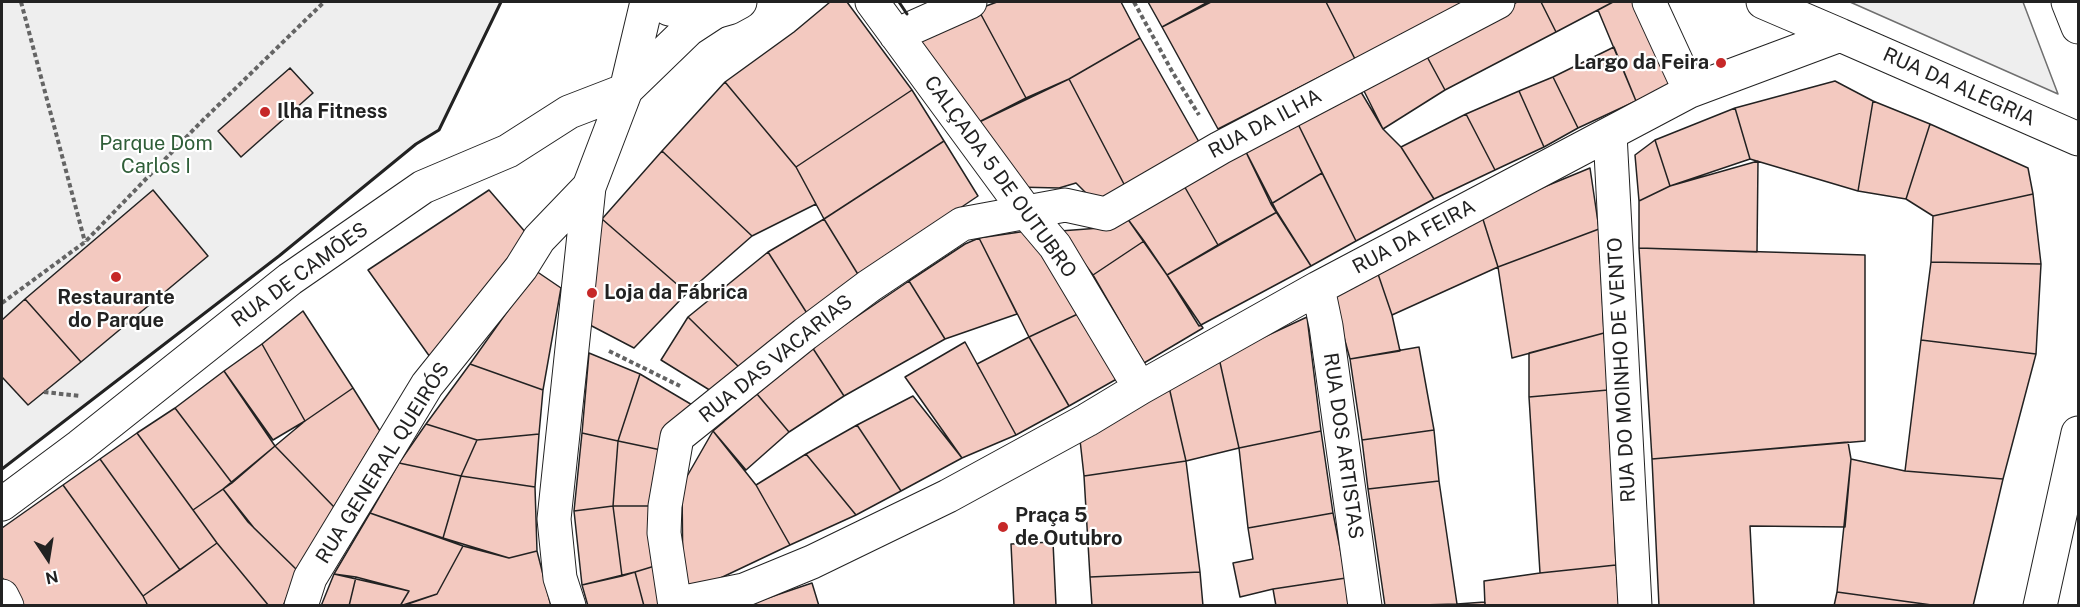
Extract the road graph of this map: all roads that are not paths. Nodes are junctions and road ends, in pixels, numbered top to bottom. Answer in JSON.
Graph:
{"nodes":[{"id":1,"x":647,"y":2,"type":"edge"},
{"id":2,"x":657,"y":2,"type":"edge"},
{"id":3,"x":872,"y":2,"type":"edge"},
{"id":4,"x":970,"y":2,"type":"edge"},
{"id":5,"x":1498,"y":2,"type":"edge"},
{"id":6,"x":1649,"y":2,"type":"edge"},
{"id":7,"x":1764,"y":2,"type":"edge"},
{"id":8,"x":2068,"y":2,"type":"edge"},
{"id":9,"x":727,"y":7,"type":"edge"},
{"id":10,"x":2079,"y":27,"type":"edge"},
{"id":11,"x":896,"y":35,"type":"junction"},
{"id":12,"x":1840,"y":35,"type":"junction"},
{"id":13,"x":626,"y":90,"type":"junction"},
{"id":14,"x":1690,"y":92,"type":"junction"},
{"id":15,"x":1610,"y":134,"type":"junction"},
{"id":16,"x":2079,"y":139,"type":"edge"},
{"id":17,"x":589,"y":187,"type":"junction"},
{"id":18,"x":1027,"y":213,"type":"junction"},
{"id":19,"x":1318,"y":288,"type":"junction"},
{"id":20,"x":1140,"y":388,"type":"junction"},
{"id":21,"x":2079,"y":433,"type":"edge"},
{"id":22,"x":2,"y":504,"type":"edge"},
{"id":23,"x":2,"y":596,"type":"edge"},
{"id":24,"x":675,"y":605,"type":"edge"},
{"id":25,"x":7,"y":606,"type":"edge"},
{"id":26,"x":301,"y":606,"type":"edge"},
{"id":27,"x":569,"y":606,"type":"edge"},
{"id":28,"x":1365,"y":606,"type":"edge"},
{"id":29,"x":1635,"y":606,"type":"edge"},
{"id":30,"x":2040,"y":606,"type":"edge"}],
"edges":[{"from":1,"to":13,"type":"street"},
{"from":2,"to":9,"type":"street"},
{"from":3,"to":11,"type":"street","name":"CALÇADA 5 DE OUTUBRO"},
{"from":4,"to":11,"type":"street"},
{"from":5,"to":18,"type":"street","name":"RUA DA ILHA"},
{"from":6,"to":14,"type":"street"},
{"from":7,"to":12,"type":"street"},
{"from":8,"to":10,"type":"street"},
{"from":9,"to":13,"type":"street"},
{"from":11,"to":18,"type":"street","name":"CALÇADA 5 DE OUTUBRO"},
{"from":12,"to":14,"type":"street"},
{"from":12,"to":16,"type":"street","name":"RUA DA ALEGRIA"},
{"from":13,"to":17,"type":"street"},
{"from":13,"to":22,"type":"street","name":"RUA DE CAMÕES"},
{"from":14,"to":15,"type":"street","name":"RUA DA FEIRA"},
{"from":15,"to":19,"type":"street","name":"RUA DA FEIRA"},
{"from":15,"to":29,"type":"street","name":"RUA DO MOINHO DE VENTO"},
{"from":17,"to":26,"type":"street","name":"RUA GENERAL QUEIRÓS"},
{"from":17,"to":27,"type":"street"},
{"from":18,"to":20,"type":"street","name":"CALÇADA 5 DE OUTUBRO"},
{"from":18,"to":24,"type":"street","name":"RUA DAS VACARIAS"},
{"from":19,"to":20,"type":"street","name":"RUA DA FEIRA"},
{"from":19,"to":28,"type":"street","name":"RUA DOS ARTISTAS"},
{"from":20,"to":24,"type":"street"},
{"from":21,"to":30,"type":"street"},
{"from":23,"to":25,"type":"street"}]}
